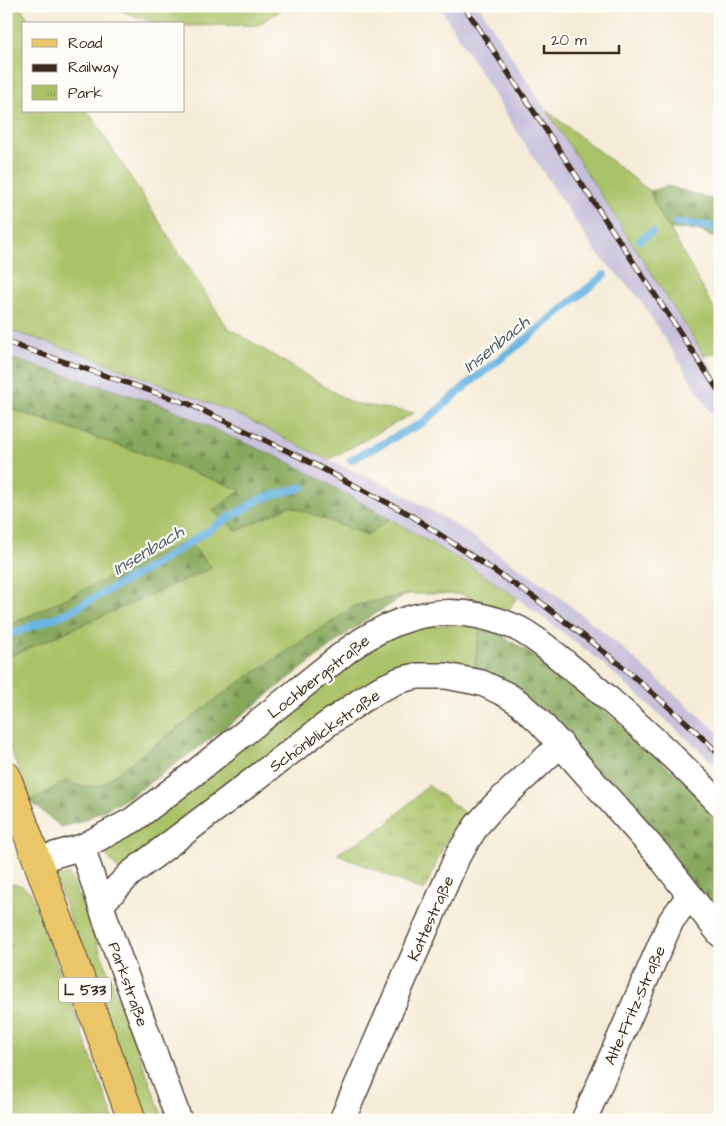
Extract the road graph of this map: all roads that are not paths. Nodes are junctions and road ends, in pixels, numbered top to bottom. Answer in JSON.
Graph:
{"nodes":[{"id":1,"x":561,"y":744,"type":"junction"},
{"id":2,"x":6,"y":775,"type":"edge"},
{"id":3,"x":720,"y":804,"type":"edge"},
{"id":4,"x":82,"y":847,"type":"junction"},
{"id":5,"x":37,"y":860,"type":"junction"},
{"id":6,"x":690,"y":894,"type":"junction"},
{"id":7,"x":101,"y":904,"type":"junction"},
{"id":8,"x":720,"y":934,"type":"edge"},
{"id":9,"x":132,"y":1120,"type":"edge"},
{"id":10,"x":179,"y":1120,"type":"edge"},
{"id":11,"x":342,"y":1120,"type":"edge"},
{"id":12,"x":584,"y":1120,"type":"edge"}],
"edges":[{"from":1,"to":6,"type":"street","name":"Schönblickstraße"},
{"from":1,"to":7,"type":"street","name":"Schönblickstraße"},
{"from":1,"to":11,"type":"street","name":"Kattestraße"},
{"from":2,"to":5,"type":"main road","number":"L 533"},
{"from":3,"to":4,"type":"street","name":"Lochbergstraße"},
{"from":4,"to":5,"type":"street","name":"Lochbergstraße"},
{"from":4,"to":7,"type":"street","name":"Parkstraße"},
{"from":5,"to":9,"type":"main road","number":"L 533"},
{"from":6,"to":8,"type":"street","name":"Schönblickstraße"},
{"from":6,"to":12,"type":"street","name":"Alte-Fritz-Straße"},
{"from":7,"to":10,"type":"street","name":"Parkstraße"}]}
